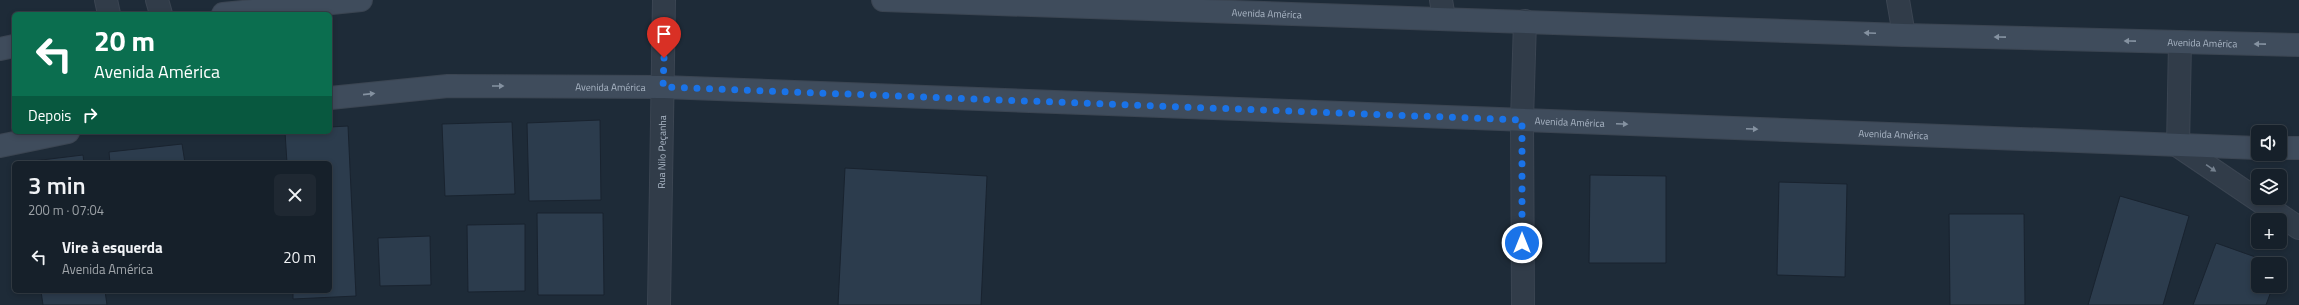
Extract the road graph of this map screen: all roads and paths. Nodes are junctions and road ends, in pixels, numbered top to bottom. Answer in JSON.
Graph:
{"nodes":[{"id":1,"x":106,"y":0,"type":"edge"},
{"id":2,"x":157,"y":0,"type":"edge"},
{"id":3,"x":361,"y":0,"type":"edge"},
{"id":4,"x":664,"y":0,"type":"edge"},
{"id":5,"x":883,"y":0,"type":"edge"},
{"id":6,"x":1898,"y":0,"type":"edge"},
{"id":7,"x":1443,"y":9,"type":"edge"},
{"id":8,"x":109,"y":12,"type":"edge"},
{"id":9,"x":160,"y":12,"type":"edge"},
{"id":10,"x":243,"y":12,"type":"edge"},
{"id":11,"x":1524,"y":20,"type":"junction"},
{"id":12,"x":1904,"y":35,"type":"junction"},
{"id":13,"x":2180,"y":42,"type":"junction"},
{"id":14,"x":2299,"y":45,"type":"edge"},
{"id":15,"x":12,"y":46,"type":"edge"},
{"id":16,"x":0,"y":49,"type":"edge"},
{"id":17,"x":663,"y":87,"type":"junction"},
{"id":18,"x":332,"y":98,"type":"edge"},
{"id":19,"x":1522,"y":120,"type":"junction"},
{"id":20,"x":58,"y":134,"type":"edge"},
{"id":21,"x":0,"y":146,"type":"edge"},
{"id":22,"x":2178,"y":146,"type":"junction"},
{"id":23,"x":2251,"y":148,"type":"edge"},
{"id":24,"x":2287,"y":148,"type":"edge"},
{"id":25,"x":2299,"y":148,"type":"edge"},
{"id":26,"x":2299,"y":228,"type":"edge"},
{"id":27,"x":659,"y":305,"type":"edge"},
{"id":28,"x":1522,"y":305,"type":"edge"}],
"edges":[{"from":1,"to":8,"type":"street"},
{"from":2,"to":9,"type":"street"},
{"from":3,"to":10,"type":"main road"},
{"from":4,"to":17,"type":"street","name":"Rua Nilo Peçanha"},
{"from":5,"to":7,"type":"main road","name":"Avenida América"},
{"from":6,"to":12,"type":"street"},
{"from":7,"to":11,"type":"main road","name":"Avenida América"},
{"from":12,"to":11,"type":"main road","name":"Avenida América","one_way":true},
{"from":11,"to":19,"type":"street"},
{"from":13,"to":12,"type":"main road","name":"Avenida América","one_way":true},
{"from":14,"to":13,"type":"main road","name":"Avenida América","one_way":true},
{"from":13,"to":22,"type":"street"},
{"from":15,"to":16,"type":"main road"},
{"from":18,"to":17,"type":"main road","name":"Avenida América","one_way":true},
{"from":17,"to":19,"type":"main road","name":"Avenida América"},
{"from":17,"to":27,"type":"street","name":"Rua Nilo Peçanha"},
{"from":19,"to":22,"type":"main road","name":"Avenida América","one_way":true},
{"from":19,"to":28,"type":"street"},
{"from":20,"to":21,"type":"main road"},
{"from":22,"to":23,"type":"main road","name":"Avenida América"},
{"from":22,"to":26,"type":"street","one_way":true},
{"from":24,"to":25,"type":"main road"}]}
